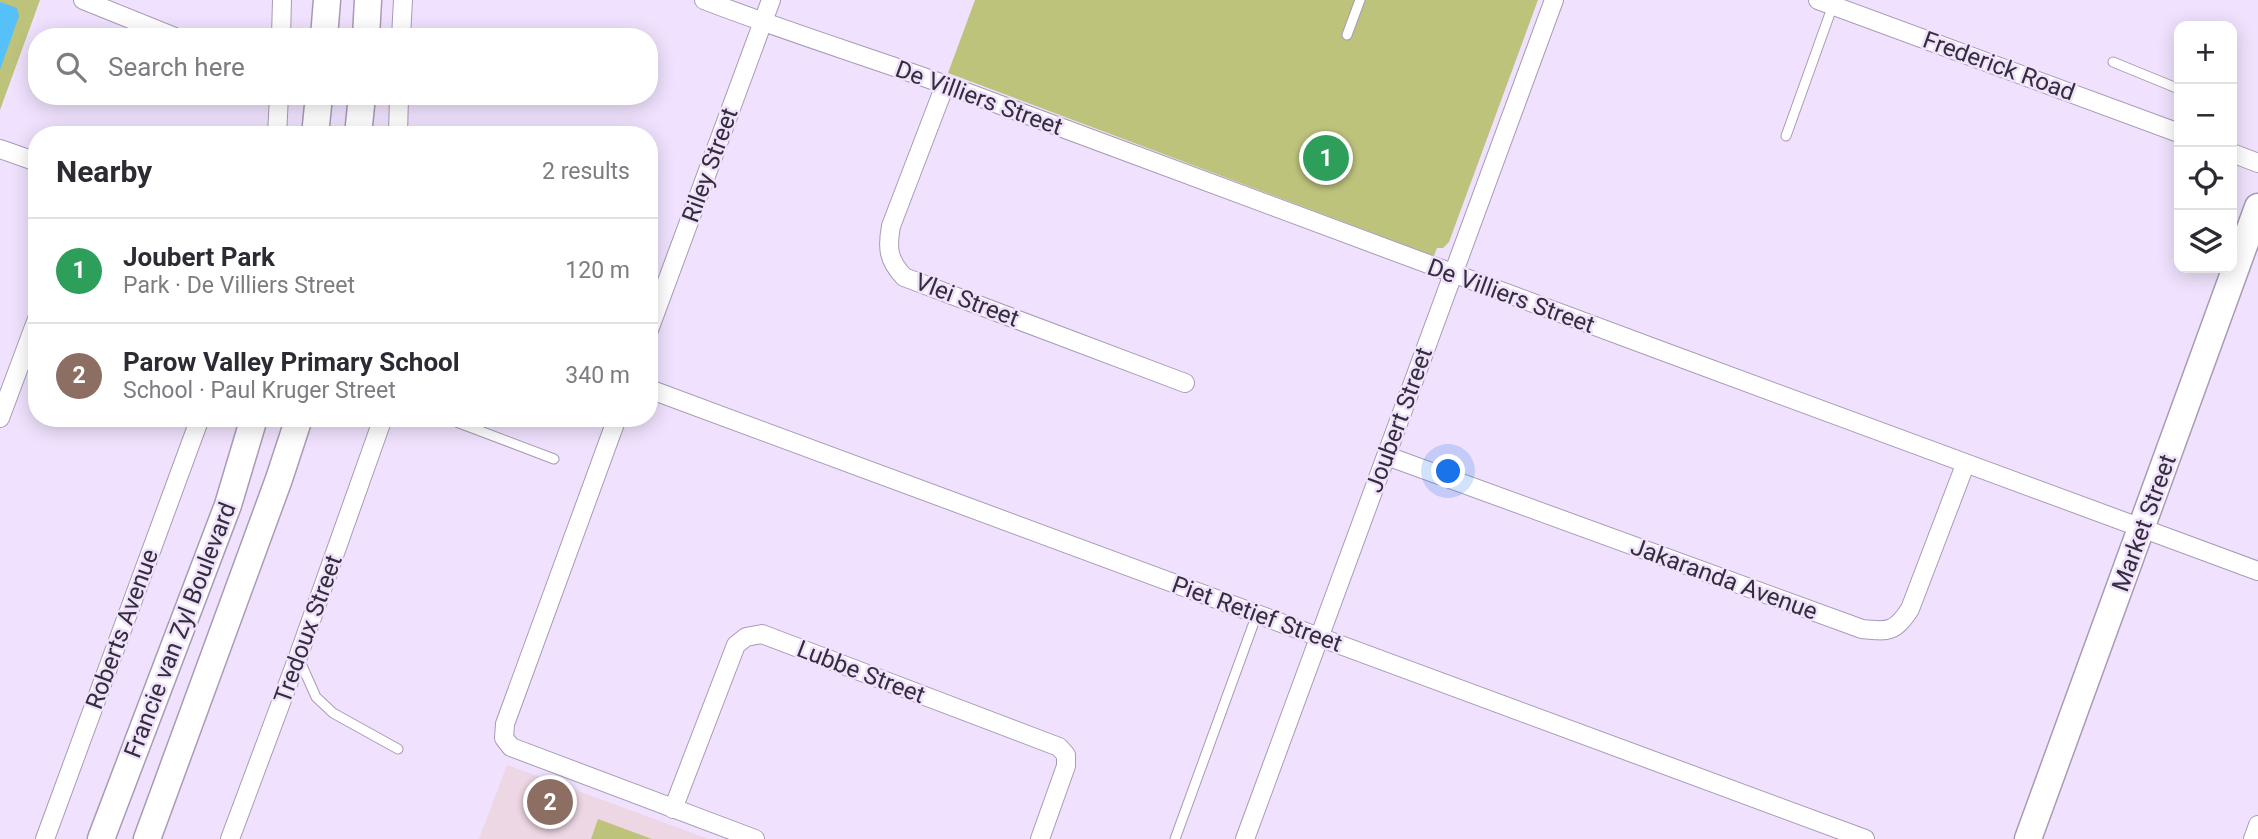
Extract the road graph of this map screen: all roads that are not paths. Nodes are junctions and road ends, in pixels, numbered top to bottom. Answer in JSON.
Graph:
{"nodes":[{"id":1,"x":83,"y":0,"type":"edge"},
{"id":2,"x":282,"y":0,"type":"edge"},
{"id":3,"x":327,"y":0,"type":"edge"},
{"id":4,"x":368,"y":0,"type":"edge"},
{"id":5,"x":403,"y":0,"type":"edge"},
{"id":6,"x":704,"y":0,"type":"edge"},
{"id":7,"x":771,"y":0,"type":"edge"},
{"id":8,"x":1360,"y":0,"type":"edge"},
{"id":9,"x":1554,"y":0,"type":"edge"},
{"id":10,"x":1825,"y":3,"type":"edge"},
{"id":11,"x":763,"y":23,"type":"junction"},
{"id":12,"x":153,"y":28,"type":"edge"},
{"id":13,"x":281,"y":28,"type":"edge"},
{"id":14,"x":325,"y":28,"type":"edge"},
{"id":15,"x":366,"y":28,"type":"edge"},
{"id":16,"x":401,"y":28,"type":"edge"},
{"id":17,"x":1347,"y":35,"type":"dead end"},
{"id":18,"x":2113,"y":62,"type":"dead end"},
{"id":19,"x":945,"y":85,"type":"junction"},
{"id":20,"x":2174,"y":87,"type":"edge"},
{"id":21,"x":279,"y":105,"type":"edge"},
{"id":22,"x":318,"y":105,"type":"edge"},
{"id":23,"x":361,"y":105,"type":"edge"},
{"id":24,"x":399,"y":105,"type":"edge"},
{"id":25,"x":277,"y":126,"type":"edge"},
{"id":26,"x":316,"y":126,"type":"edge"},
{"id":27,"x":359,"y":126,"type":"edge"},
{"id":28,"x":398,"y":126,"type":"edge"},
{"id":29,"x":2174,"y":127,"type":"edge"},
{"id":30,"x":1786,"y":136,"type":"dead end"},
{"id":31,"x":0,"y":149,"type":"edge"},
{"id":32,"x":2237,"y":155,"type":"edge"},
{"id":33,"x":28,"y":159,"type":"edge"},
{"id":34,"x":2258,"y":163,"type":"edge"},
{"id":35,"x":2258,"y":207,"type":"edge"},
{"id":36,"x":1453,"y":274,"type":"junction"},
{"id":37,"x":658,"y":306,"type":"edge"},
{"id":38,"x":28,"y":343,"type":"edge"},
{"id":39,"x":1185,"y":383,"type":"dead end"},
{"id":40,"x":658,"y":392,"type":"edge"},
{"id":41,"x":0,"y":418,"type":"edge"},
{"id":42,"x":197,"y":427,"type":"edge"},
{"id":43,"x":251,"y":427,"type":"edge"},
{"id":44,"x":296,"y":427,"type":"edge"},
{"id":45,"x":380,"y":427,"type":"edge"},
{"id":46,"x":470,"y":427,"type":"edge"},
{"id":47,"x":614,"y":427,"type":"edge"},
{"id":48,"x":1387,"y":456,"type":"junction"},
{"id":49,"x":554,"y":459,"type":"dead end"},
{"id":50,"x":1965,"y":465,"type":"junction"},
{"id":51,"x":2142,"y":528,"type":"junction"},
{"id":52,"x":2258,"y":571,"type":"edge"},
{"id":53,"x":1257,"y":614,"type":"junction"},
{"id":54,"x":1319,"y":636,"type":"junction"},
{"id":55,"x":298,"y":657,"type":"junction"},
{"id":56,"x":398,"y":749,"type":"dead end"},
{"id":57,"x":166,"y":787,"type":"junction"},
{"id":58,"x":673,"y":809,"type":"junction"},
{"id":59,"x":2258,"y":825,"type":"edge"},
{"id":60,"x":1825,"y":832,"type":"edge"},
{"id":61,"x":45,"y":839,"type":"edge"},
{"id":62,"x":101,"y":839,"type":"edge"},
{"id":63,"x":147,"y":839,"type":"edge"},
{"id":64,"x":159,"y":839,"type":"edge"},
{"id":65,"x":230,"y":839,"type":"edge"},
{"id":66,"x":755,"y":839,"type":"edge"},
{"id":67,"x":1040,"y":839,"type":"edge"},
{"id":68,"x":1175,"y":839,"type":"edge"},
{"id":69,"x":1245,"y":839,"type":"edge"},
{"id":70,"x":1865,"y":839,"type":"edge"},
{"id":71,"x":2028,"y":839,"type":"edge"},
{"id":72,"x":2253,"y":839,"type":"edge"}],
"edges":[{"from":1,"to":12,"type":"street"},
{"from":2,"to":13,"type":"street"},
{"from":3,"to":14,"type":"main road"},
{"from":4,"to":15,"type":"main road"},
{"from":5,"to":16,"type":"street"},
{"from":6,"to":11,"type":"street","name":"De Villiers Street"},
{"from":7,"to":11,"type":"street","name":"Riley Street"},
{"from":8,"to":17,"type":"lane"},
{"from":9,"to":36,"type":"street","name":"Joubert Street"},
{"from":10,"to":29,"type":"street","name":"Frederick Road"},
{"from":10,"to":30,"type":"lane"},
{"from":11,"to":19,"type":"street","name":"De Villiers Street"},
{"from":11,"to":37,"type":"street","name":"Riley Street"},
{"from":18,"to":20,"type":"lane"},
{"from":19,"to":36,"type":"street","name":"De Villiers Street"},
{"from":19,"to":39,"type":"street","name":"Vlei Street"},
{"from":21,"to":25,"type":"street"},
{"from":22,"to":26,"type":"main road"},
{"from":23,"to":27,"type":"main road"},
{"from":24,"to":28,"type":"street"},
{"from":31,"to":33,"type":"street"},
{"from":32,"to":34,"type":"street"},
{"from":35,"to":51,"type":"main road","name":"Market Street"},
{"from":36,"to":48,"type":"street","name":"Joubert Street"},
{"from":36,"to":50,"type":"street","name":"De Villiers Street"},
{"from":38,"to":41,"type":"street"},
{"from":40,"to":53,"type":"street","name":"Piet Retief Street"},
{"from":42,"to":61,"type":"street","name":"Roberts Avenue"},
{"from":43,"to":62,"type":"main road","name":"Francie van Zyl Boulevard"},
{"from":44,"to":57,"type":"main road","name":"Francie van Zyl Boulevard"},
{"from":45,"to":55,"type":"street","name":"Tredoux Street"},
{"from":46,"to":49,"type":"lane"},
{"from":47,"to":58,"type":"street"},
{"from":48,"to":50,"type":"street","name":"Jakaranda Avenue"},
{"from":48,"to":54,"type":"street","name":"Joubert Street"},
{"from":50,"to":51,"type":"street","name":"De Villiers Street"},
{"from":51,"to":52,"type":"street","name":"De Villiers Street"},
{"from":51,"to":71,"type":"main road","name":"Market Street"},
{"from":53,"to":54,"type":"street","name":"Piet Retief Street"},
{"from":53,"to":68,"type":"lane"},
{"from":54,"to":60,"type":"street","name":"Piet Retief Street"},
{"from":54,"to":69,"type":"street","name":"Joubert Street"},
{"from":55,"to":56,"type":"lane"},
{"from":55,"to":65,"type":"street","name":"Tredoux Street"},
{"from":57,"to":63,"type":"main road","name":"Francie van Zyl Boulevard"},
{"from":57,"to":64,"type":"main road"},
{"from":58,"to":66,"type":"street"},
{"from":58,"to":67,"type":"street","name":"Lubbe Street"},
{"from":59,"to":72,"type":"street"},
{"from":60,"to":70,"type":"street","name":"Piet Retief Street"}]}
